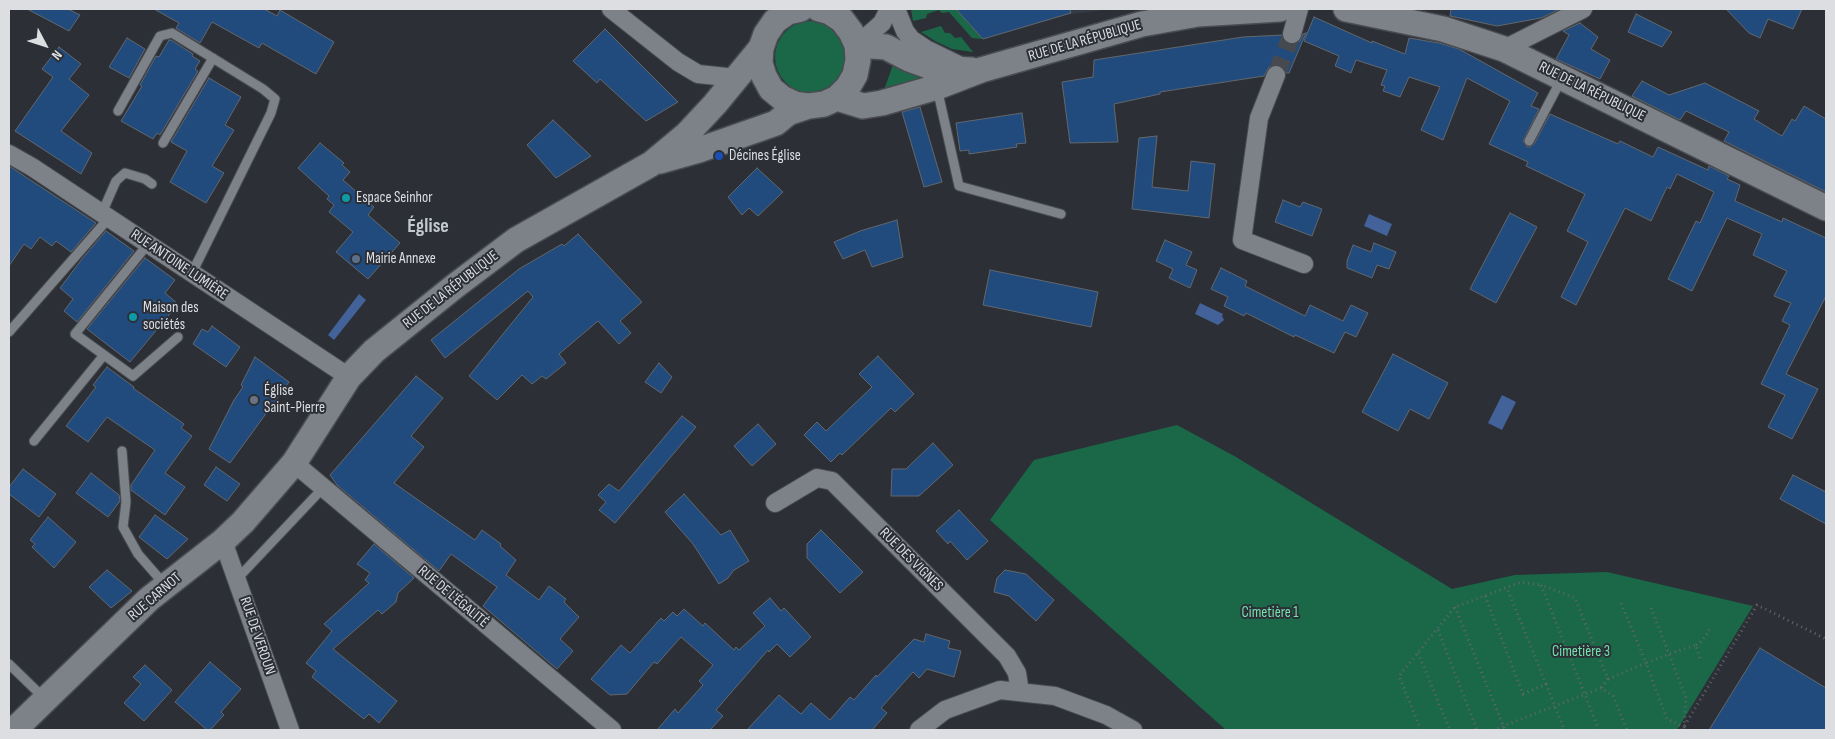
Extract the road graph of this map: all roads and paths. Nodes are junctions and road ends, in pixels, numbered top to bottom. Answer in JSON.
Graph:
{"nodes":[{"id":1,"x":611,"y":9,"type":"edge"},
{"id":2,"x":761,"y":9,"type":"edge"},
{"id":3,"x":800,"y":9,"type":"edge"},
{"id":4,"x":889,"y":9,"type":"edge"},
{"id":5,"x":896,"y":9,"type":"edge"},
{"id":6,"x":1280,"y":9,"type":"edge"},
{"id":7,"x":1299,"y":9,"type":"edge"},
{"id":8,"x":1347,"y":9,"type":"edge"},
{"id":9,"x":1583,"y":9,"type":"edge"},
{"id":10,"x":829,"y":10,"type":"edge"},
{"id":11,"x":1292,"y":34,"type":"tunnel mouth"},
{"id":12,"x":763,"y":41,"type":"junction"},
{"id":13,"x":857,"y":45,"type":"junction"},
{"id":14,"x":1504,"y":49,"type":"junction"},
{"id":15,"x":213,"y":58,"type":"junction"},
{"id":16,"x":974,"y":70,"type":"junction"},
{"id":17,"x":1276,"y":75,"type":"tunnel mouth"},
{"id":18,"x":936,"y":77,"type":"junction"},
{"id":19,"x":736,"y":78,"type":"junction"},
{"id":20,"x":1563,"y":78,"type":"junction"},
{"id":21,"x":837,"y":98,"type":"junction"},
{"id":22,"x":809,"y":106,"type":"junction"},
{"id":23,"x":118,"y":111,"type":"dead end"},
{"id":24,"x":1529,"y":141,"type":"dead end"},
{"id":25,"x":163,"y":143,"type":"dead end"},
{"id":26,"x":9,"y":154,"type":"edge"},
{"id":27,"x":651,"y":164,"type":"junction"},
{"id":28,"x":152,"y":184,"type":"dead end"},
{"id":29,"x":1826,"y":208,"type":"edge"},
{"id":30,"x":1060,"y":214,"type":"dead end"},
{"id":31,"x":106,"y":216,"type":"junction"},
{"id":32,"x":148,"y":244,"type":"junction"},
{"id":33,"x":1304,"y":264,"type":"dead end"},
{"id":34,"x":192,"y":273,"type":"junction"},
{"id":35,"x":9,"y":332,"type":"edge"},
{"id":36,"x":178,"y":337,"type":"dead end"},
{"id":37,"x":104,"y":355,"type":"junction"},
{"id":38,"x":349,"y":377,"type":"junction"},
{"id":39,"x":34,"y":441,"type":"dead end"},
{"id":40,"x":122,"y":451,"type":"dead end"},
{"id":41,"x":294,"y":463,"type":"junction"},
{"id":42,"x":323,"y":488,"type":"junction"},
{"id":43,"x":775,"y":502,"type":"dead end"},
{"id":44,"x":223,"y":541,"type":"junction"},
{"id":45,"x":237,"y":579,"type":"junction"},
{"id":46,"x":1541,"y":585,"type":"junction"},
{"id":47,"x":165,"y":586,"type":"junction"},
{"id":48,"x":1507,"y":588,"type":"junction"},
{"id":49,"x":1485,"y":596,"type":"junction"},
{"id":50,"x":1621,"y":603,"type":"dead end"},
{"id":51,"x":1455,"y":608,"type":"junction"},
{"id":52,"x":1651,"y":608,"type":"dead end"},
{"id":53,"x":1710,"y":626,"type":"dead end"},
{"id":54,"x":1438,"y":629,"type":"junction"},
{"id":55,"x":1826,"y":639,"type":"edge"},
{"id":56,"x":1696,"y":645,"type":"junction"},
{"id":57,"x":1418,"y":653,"type":"junction"},
{"id":58,"x":1669,"y":654,"type":"junction"},
{"id":59,"x":1700,"y":659,"type":"dead end"},
{"id":60,"x":1646,"y":663,"type":"junction"},
{"id":61,"x":9,"y":664,"type":"edge"},
{"id":62,"x":1608,"y":679,"type":"junction"},
{"id":63,"x":1546,"y":684,"type":"junction"},
{"id":64,"x":1601,"y":688,"type":"junction"},
{"id":65,"x":1020,"y":692,"type":"junction"},
{"id":66,"x":1584,"y":694,"type":"junction"},
{"id":67,"x":46,"y":700,"type":"junction"},
{"id":68,"x":1554,"y":706,"type":"junction"},
{"id":69,"x":1504,"y":728,"type":"edge"},
{"id":70,"x":1683,"y":728,"type":"edge"},
{"id":71,"x":14,"y":730,"type":"edge"},
{"id":72,"x":290,"y":730,"type":"edge"},
{"id":73,"x":612,"y":730,"type":"edge"},
{"id":74,"x":919,"y":730,"type":"edge"},
{"id":75,"x":1133,"y":730,"type":"edge"},
{"id":76,"x":1421,"y":730,"type":"edge"},
{"id":77,"x":1450,"y":730,"type":"edge"},
{"id":78,"x":1477,"y":730,"type":"edge"},
{"id":79,"x":1493,"y":730,"type":"edge"},
{"id":80,"x":1563,"y":730,"type":"edge"},
{"id":81,"x":1599,"y":730,"type":"edge"},
{"id":82,"x":1627,"y":730,"type":"edge"}],
"edges":[{"from":1,"to":19,"type":"street"},
{"from":2,"to":12,"type":"street"},
{"from":3,"to":12,"type":"street","name":"RUE DE LA RÉPUBLIQUE"},
{"from":4,"to":13,"type":"street"},
{"from":5,"to":16,"type":"street"},
{"from":6,"to":16,"type":"street","name":"RUE DE LA RÉPUBLIQUE"},
{"from":7,"to":11,"type":"street"},
{"from":8,"to":14,"type":"street","name":"RUE DE LA RÉPUBLIQUE"},
{"from":9,"to":14,"type":"street"},
{"from":10,"to":13,"type":"street"},
{"from":12,"to":19,"type":"street","name":"RUE DE LA RÉPUBLIQUE"},
{"from":12,"to":22,"type":"street"},
{"from":13,"to":18,"type":"street"},
{"from":13,"to":21,"type":"street"},
{"from":14,"to":20,"type":"street","name":"RUE DE LA RÉPUBLIQUE"},
{"from":15,"to":23,"type":"lane"},
{"from":15,"to":25,"type":"lane"},
{"from":15,"to":34,"type":"lane"},
{"from":16,"to":18,"type":"street","name":"RUE DE LA RÉPUBLIQUE"},
{"from":17,"to":33,"type":"street"},
{"from":18,"to":21,"type":"street","name":"RUE DE LA RÉPUBLIQUE"},
{"from":18,"to":30,"type":"lane"},
{"from":19,"to":27,"type":"street","name":"RUE DE LA RÉPUBLIQUE"},
{"from":20,"to":24,"type":"lane"},
{"from":20,"to":29,"type":"street","name":"RUE DE LA RÉPUBLIQUE"},
{"from":21,"to":22,"type":"street","name":"RUE DE LA RÉPUBLIQUE"},
{"from":22,"to":27,"type":"street","name":"RUE DE LA RÉPUBLIQUE"},
{"from":26,"to":31,"type":"street","name":"RUE ANTOINE LUMIÈRE"},
{"from":27,"to":38,"type":"street","name":"RUE DE LA RÉPUBLIQUE"},
{"from":28,"to":31,"type":"lane"},
{"from":31,"to":32,"type":"street","name":"RUE ANTOINE LUMIÈRE"},
{"from":31,"to":35,"type":"lane"},
{"from":32,"to":34,"type":"street","name":"RUE ANTOINE LUMIÈRE"},
{"from":32,"to":37,"type":"lane"},
{"from":34,"to":38,"type":"street","name":"RUE ANTOINE LUMIÈRE"},
{"from":36,"to":37,"type":"lane"},
{"from":37,"to":39,"type":"lane"},
{"from":38,"to":41,"type":"street","name":"RUE DE LA RÉPUBLIQUE"},
{"from":40,"to":47,"type":"lane"},
{"from":41,"to":42,"type":"street","name":"RUE DE L'ÉGALITÉ"},
{"from":41,"to":44,"type":"street","name":"RUE CARNOT"},
{"from":42,"to":45,"type":"lane"},
{"from":42,"to":73,"type":"street","name":"RUE DE L'ÉGALITÉ"},
{"from":43,"to":65,"type":"street","name":"RUE DES VIGNES"},
{"from":44,"to":45,"type":"street","name":"RUE DE VERDUN"},
{"from":44,"to":47,"type":"street","name":"RUE CARNOT"},
{"from":45,"to":72,"type":"street","name":"RUE DE VERDUN"},
{"from":46,"to":48,"type":"path"},
{"from":46,"to":62,"type":"path"},
{"from":46,"to":66,"type":"path"},
{"from":47,"to":67,"type":"street","name":"RUE CARNOT"},
{"from":48,"to":49,"type":"path"},
{"from":48,"to":63,"type":"path"},
{"from":49,"to":51,"type":"path"},
{"from":49,"to":63,"type":"path"},
{"from":50,"to":60,"type":"path"},
{"from":51,"to":54,"type":"path"},
{"from":51,"to":69,"type":"path"},
{"from":52,"to":58,"type":"path"},
{"from":53,"to":56,"type":"path"},
{"from":54,"to":57,"type":"path"},
{"from":54,"to":78,"type":"path"},
{"from":55,"to":70,"type":"path"},
{"from":56,"to":58,"type":"path"},
{"from":56,"to":59,"type":"path"},
{"from":57,"to":76,"type":"path"},
{"from":57,"to":77,"type":"path"},
{"from":58,"to":60,"type":"path"},
{"from":58,"to":70,"type":"path"},
{"from":60,"to":62,"type":"path"},
{"from":60,"to":70,"type":"path"},
{"from":61,"to":67,"type":"lane"},
{"from":62,"to":64,"type":"path"},
{"from":63,"to":68,"type":"path"},
{"from":64,"to":66,"type":"path"},
{"from":64,"to":82,"type":"path"},
{"from":65,"to":74,"type":"street"},
{"from":65,"to":75,"type":"street"},
{"from":66,"to":68,"type":"path"},
{"from":66,"to":81,"type":"path"},
{"from":67,"to":71,"type":"street","name":"RUE CARNOT"},
{"from":68,"to":69,"type":"path"},
{"from":68,"to":80,"type":"path"},
{"from":69,"to":79,"type":"path"}]}
